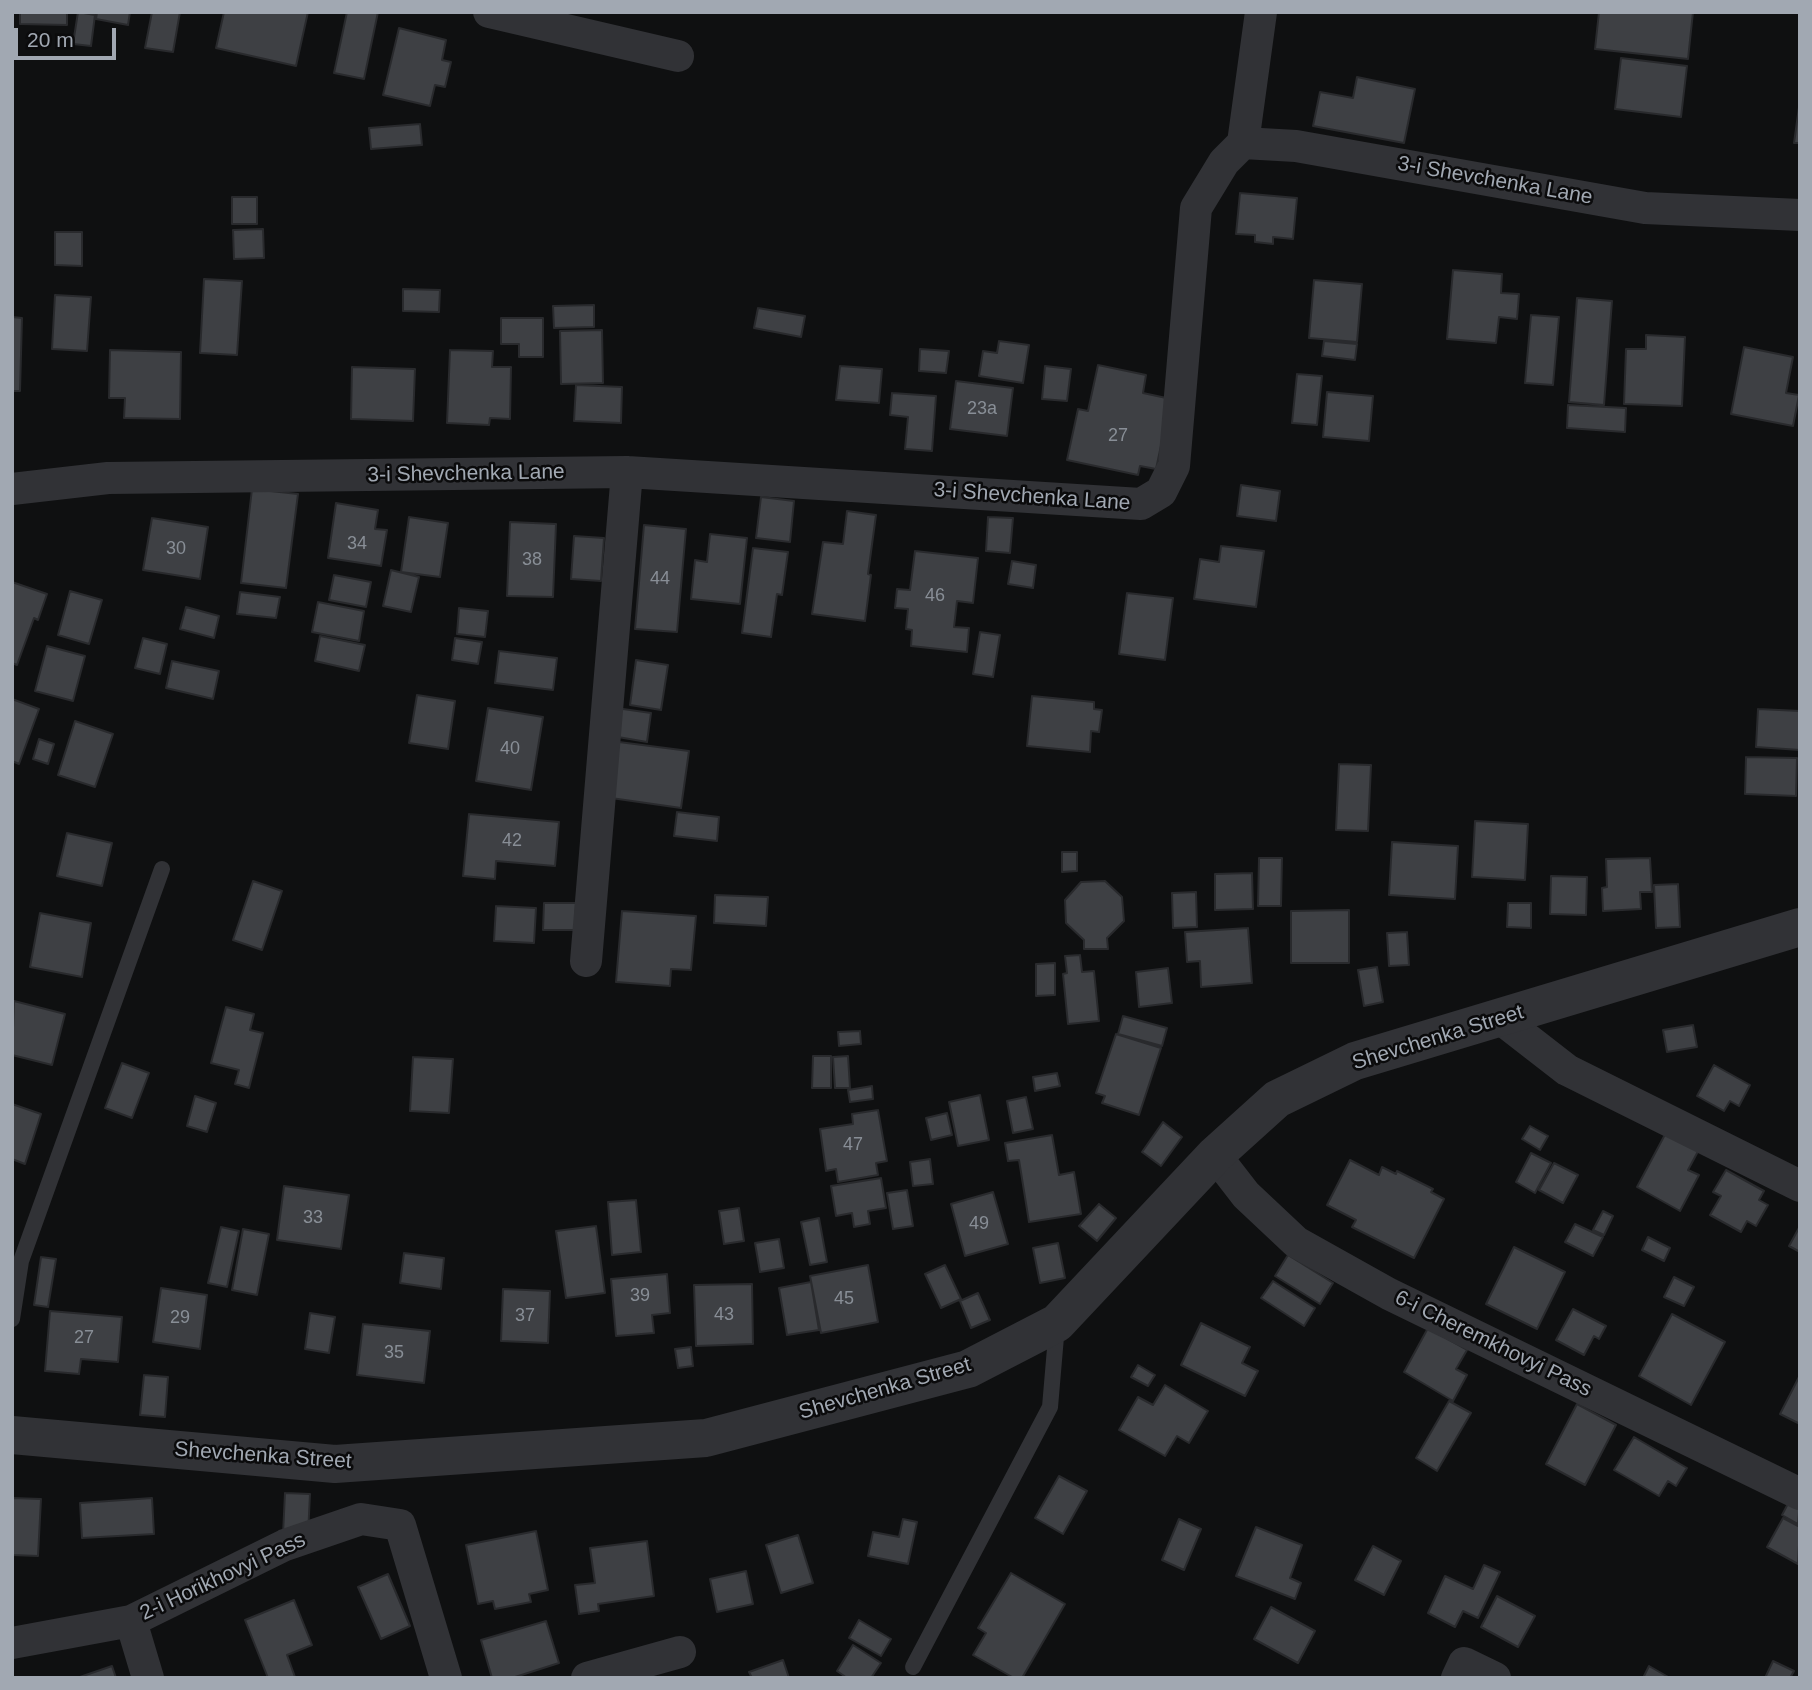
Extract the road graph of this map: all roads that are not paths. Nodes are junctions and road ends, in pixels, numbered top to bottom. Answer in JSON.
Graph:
{"nodes":[{"id":1,"x":489,"y":12,"type":"edge"},
{"id":2,"x":1261,"y":12,"type":"edge"},
{"id":3,"x":678,"y":56,"type":"dead end"},
{"id":4,"x":1243,"y":143,"type":"junction"},
{"id":5,"x":1800,"y":215,"type":"edge"},
{"id":6,"x":627,"y":472,"type":"junction"},
{"id":7,"x":12,"y":489,"type":"edge"},
{"id":8,"x":162,"y":869,"type":"dead end"},
{"id":9,"x":1800,"y":927,"type":"edge"},
{"id":10,"x":586,"y":961,"type":"dead end"},
{"id":11,"x":1500,"y":1018,"type":"junction"},
{"id":12,"x":1215,"y":1155,"type":"junction"},
{"id":13,"x":1800,"y":1186,"type":"edge"},
{"id":14,"x":12,"y":1319,"type":"edge"},
{"id":15,"x":1057,"y":1323,"type":"junction"},
{"id":16,"x":12,"y":1435,"type":"edge"},
{"id":17,"x":1800,"y":1494,"type":"edge"},
{"id":18,"x":131,"y":1621,"type":"junction"},
{"id":19,"x":12,"y":1643,"type":"edge"},
{"id":20,"x":680,"y":1652,"type":"dead end"},
{"id":21,"x":913,"y":1667,"type":"dead end"},
{"id":22,"x":1461,"y":1670,"type":"edge"},
{"id":23,"x":148,"y":1678,"type":"edge"},
{"id":24,"x":446,"y":1678,"type":"edge"},
{"id":25,"x":587,"y":1678,"type":"edge"},
{"id":26,"x":1495,"y":1678,"type":"edge"}],
"edges":[{"from":1,"to":3,"type":"street"},
{"from":2,"to":4,"type":"street"},
{"from":4,"to":5,"type":"street","name":"3-i Shevchenka Lane"},
{"from":4,"to":6,"type":"street","name":"3-i Shevchenka Lane"},
{"from":6,"to":7,"type":"street","name":"3-i Shevchenka Lane"},
{"from":6,"to":10,"type":"street"},
{"from":8,"to":14,"type":"lane"},
{"from":9,"to":11,"type":"street","name":"Shevchenka Street"},
{"from":11,"to":12,"type":"street","name":"Shevchenka Street"},
{"from":11,"to":13,"type":"street"},
{"from":12,"to":15,"type":"street","name":"Shevchenka Street"},
{"from":12,"to":17,"type":"street","name":"6-i Cheremkhovyi Pass"},
{"from":15,"to":16,"type":"street","name":"Shevchenka Street"},
{"from":15,"to":21,"type":"lane"},
{"from":18,"to":19,"type":"street","name":"2-i Horikhovyi Pass"},
{"from":18,"to":23,"type":"street"},
{"from":18,"to":24,"type":"street","name":"2-i Horikhovyi Pass"},
{"from":20,"to":25,"type":"street"},
{"from":22,"to":26,"type":"street"}]}
